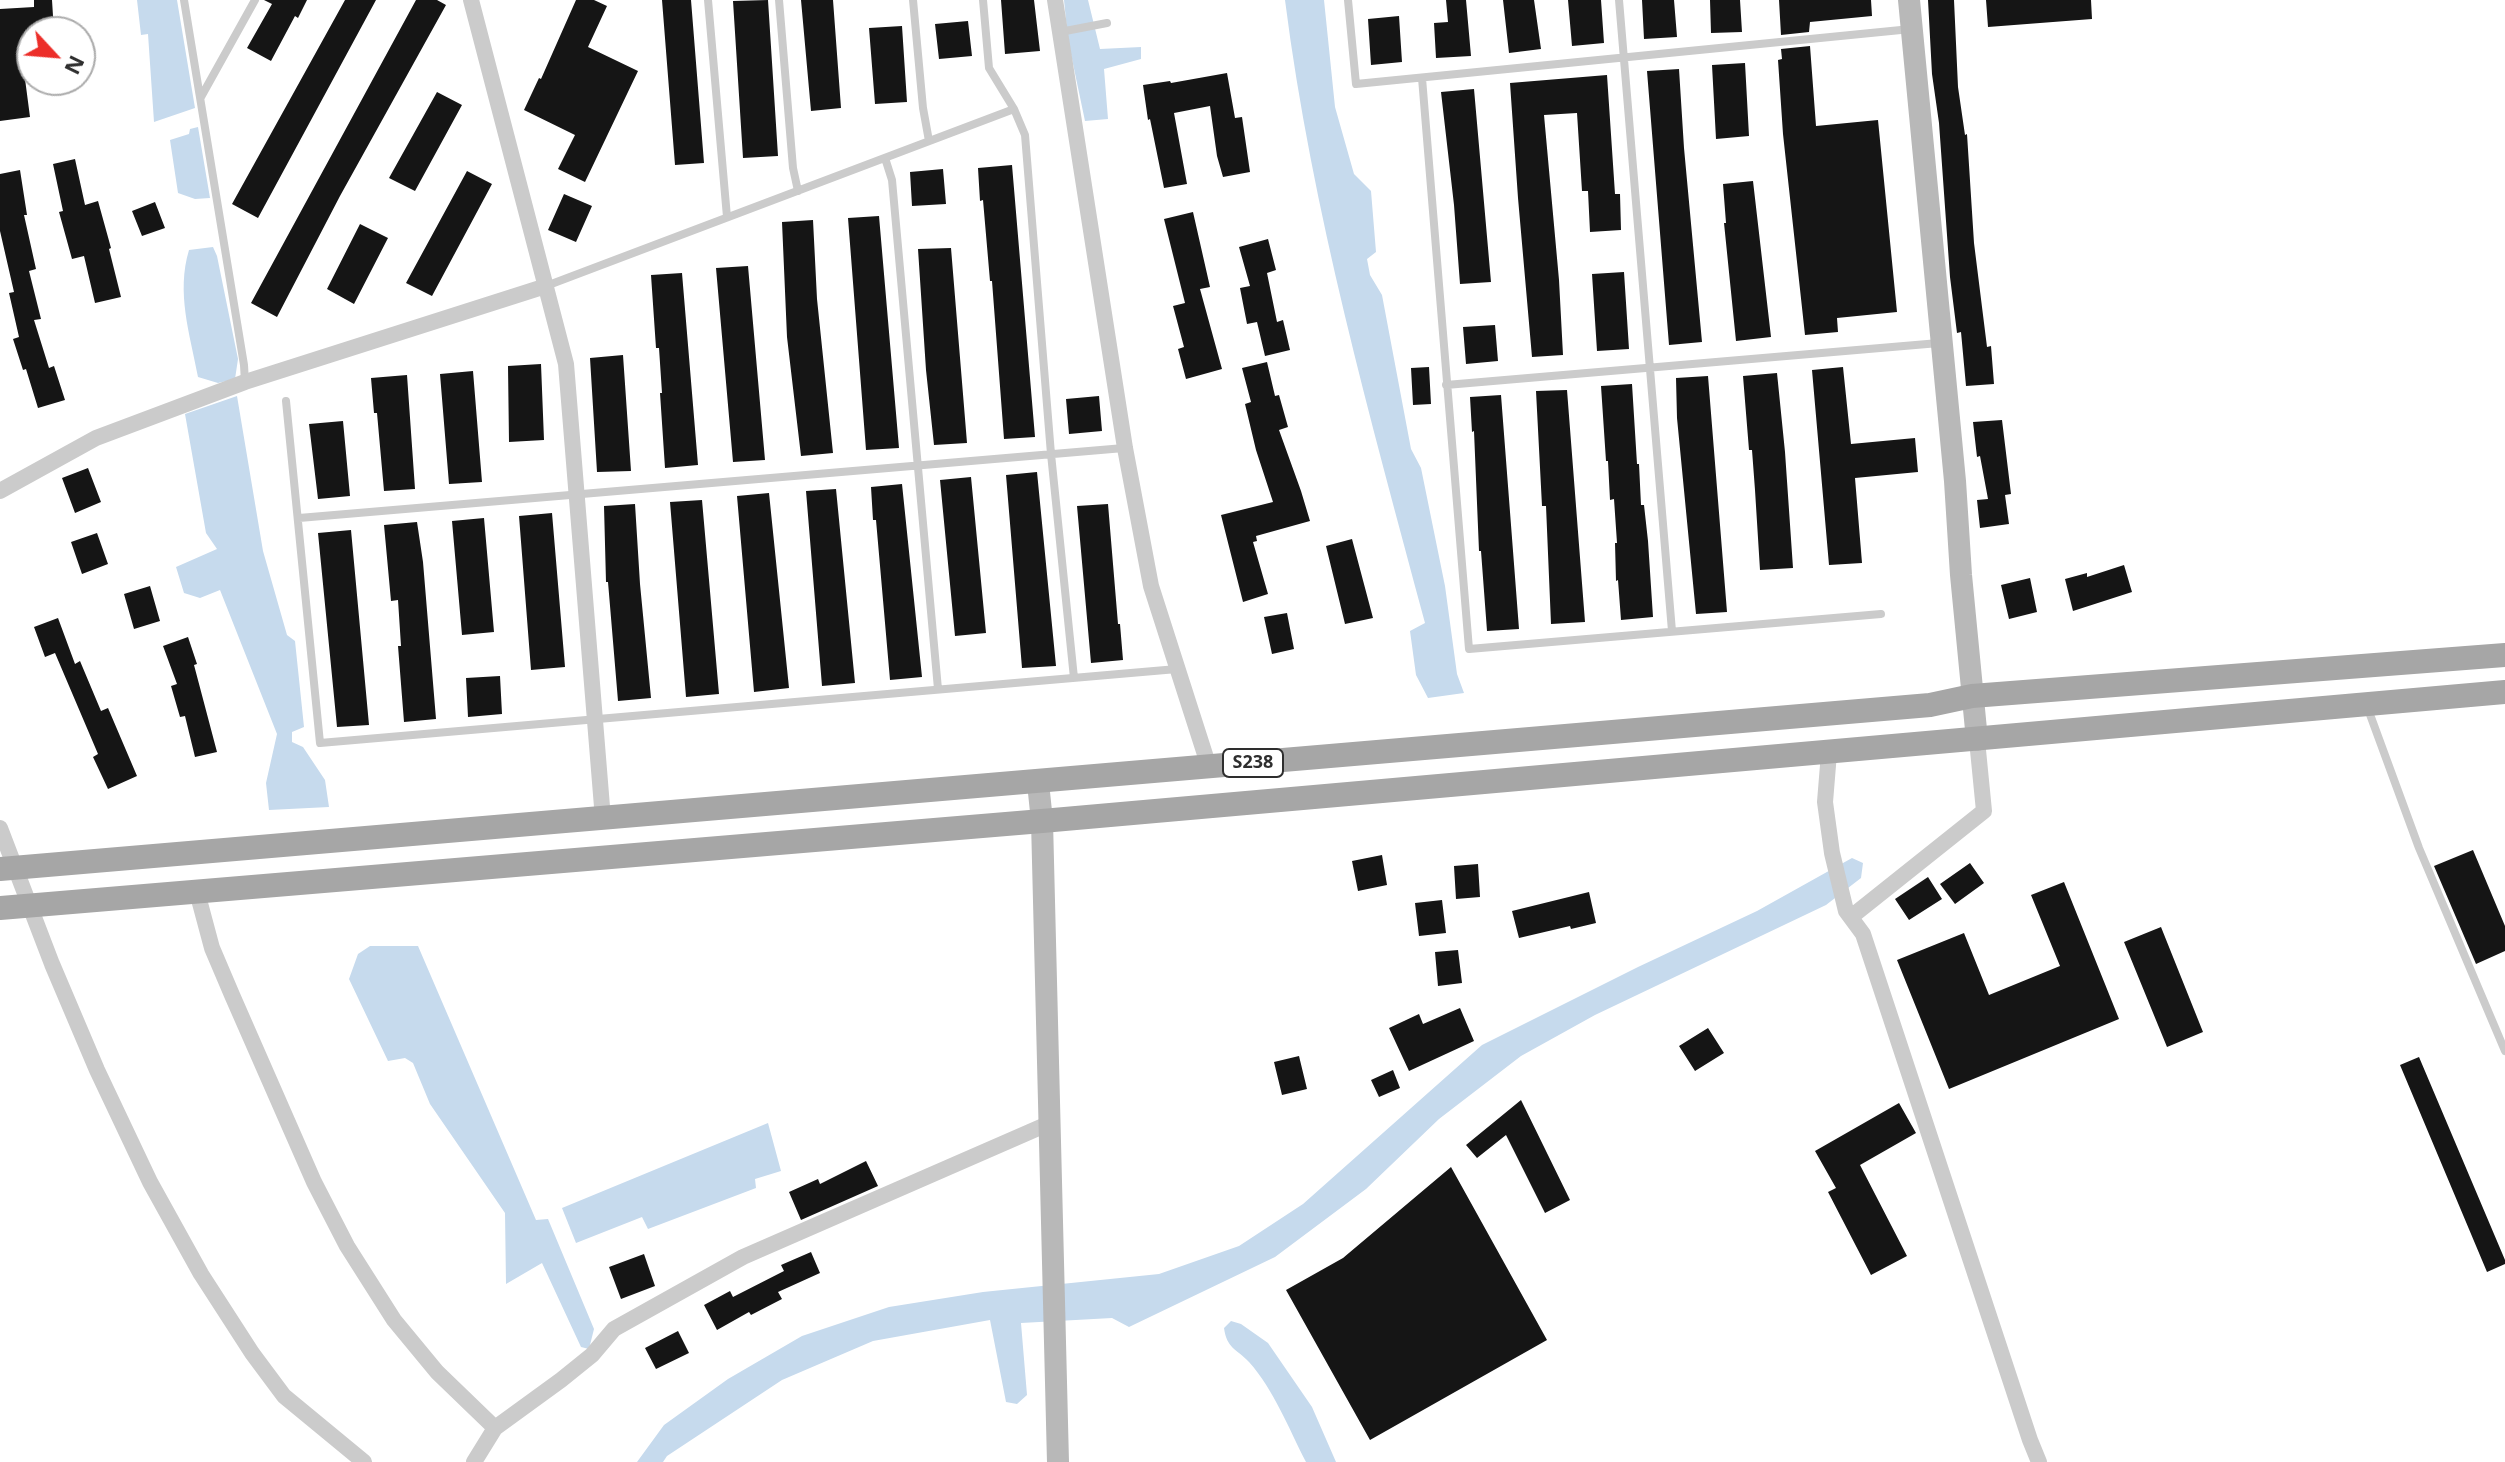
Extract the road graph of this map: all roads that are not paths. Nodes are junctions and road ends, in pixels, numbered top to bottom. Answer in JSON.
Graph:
{"nodes":[{"id":1,"x":184,"y":0,"type":"edge"},
{"id":2,"x":255,"y":0,"type":"edge"},
{"id":3,"x":471,"y":0,"type":"edge"},
{"id":4,"x":708,"y":0,"type":"edge"},
{"id":5,"x":779,"y":0,"type":"edge"},
{"id":6,"x":913,"y":0,"type":"edge"},
{"id":7,"x":983,"y":0,"type":"edge"},
{"id":8,"x":1055,"y":0,"type":"edge"},
{"id":9,"x":1348,"y":0,"type":"edge"},
{"id":10,"x":1619,"y":0,"type":"edge"},
{"id":11,"x":1909,"y":0,"type":"edge"},
{"id":12,"x":1107,"y":23,"type":"dead end"},
{"id":13,"x":1912,"y":29,"type":"junction"},
{"id":14,"x":1060,"y":32,"type":"junction"},
{"id":15,"x":1624,"y":57,"type":"junction"},
{"id":16,"x":1422,"y":78,"type":"junction"},
{"id":17,"x":200,"y":98,"type":"junction"},
{"id":18,"x":1014,"y":109,"type":"junction"},
{"id":19,"x":929,"y":141,"type":"junction"},
{"id":20,"x":885,"y":158,"type":"junction"},
{"id":21,"x":798,"y":191,"type":"junction"},
{"id":22,"x":727,"y":217,"type":"junction"},
{"id":23,"x":546,"y":286,"type":"junction"},
{"id":24,"x":1942,"y":343,"type":"junction"},
{"id":25,"x":1651,"y":367,"type":"junction"},
{"id":26,"x":245,"y":382,"type":"junction"},
{"id":27,"x":1446,"y":385,"type":"junction"},
{"id":28,"x":286,"y":401,"type":"dead end"},
{"id":29,"x":1125,"y":448,"type":"junction"},
{"id":30,"x":1051,"y":454,"type":"junction"},
{"id":31,"x":917,"y":466,"type":"junction"},
{"id":32,"x":0,"y":491,"type":"edge"},
{"id":33,"x":576,"y":495,"type":"junction"},
{"id":34,"x":299,"y":518,"type":"junction"},
{"id":35,"x":1881,"y":614,"type":"dead end"},
{"id":36,"x":1672,"y":631,"type":"junction"},
{"id":37,"x":2505,"y":655,"type":"edge"},
{"id":38,"x":1177,"y":669,"type":"junction"},
{"id":39,"x":1074,"y":678,"type":"junction"},
{"id":40,"x":938,"y":689,"type":"junction"},
{"id":41,"x":2505,"y":692,"type":"edge"},
{"id":42,"x":1972,"y":696,"type":"junction"},
{"id":43,"x":2366,"y":705,"type":"junction"},
{"id":44,"x":595,"y":719,"type":"junction"},
{"id":45,"x":1977,"y":740,"type":"junction"},
{"id":46,"x":1829,"y":753,"type":"junction"},
{"id":47,"x":1209,"y":767,"type":"junction"},
{"id":48,"x":1038,"y":783,"type":"junction"},
{"id":49,"x":603,"y":819,"type":"junction"},
{"id":50,"x":1042,"y":821,"type":"junction"},
{"id":51,"x":0,"y":828,"type":"edge"},
{"id":52,"x":7,"y":868,"type":"edge"},
{"id":53,"x":197,"y":892,"type":"junction"},
{"id":54,"x":29,"y":906,"type":"junction"},
{"id":55,"x":0,"y":908,"type":"edge"},
{"id":56,"x":1851,"y":917,"type":"junction"},
{"id":57,"x":2505,"y":1051,"type":"edge"},
{"id":58,"x":1050,"y":1123,"type":"junction"},
{"id":59,"x":495,"y":1428,"type":"junction"},
{"id":60,"x":364,"y":1462,"type":"edge"},
{"id":61,"x":474,"y":1462,"type":"edge"},
{"id":62,"x":1058,"y":1462,"type":"edge"},
{"id":63,"x":2039,"y":1462,"type":"edge"}],
"edges":[{"from":1,"to":17,"type":"lane"},
{"from":2,"to":17,"type":"lane"},
{"from":3,"to":23,"type":"street"},
{"from":4,"to":22,"type":"lane"},
{"from":5,"to":21,"type":"lane"},
{"from":6,"to":19,"type":"lane"},
{"from":7,"to":18,"type":"lane"},
{"from":8,"to":14,"type":"street"},
{"from":9,"to":16,"type":"lane"},
{"from":10,"to":15,"type":"lane"},
{"from":11,"to":13,"type":"street"},
{"from":12,"to":14,"type":"lane"},
{"from":13,"to":15,"type":"lane"},
{"from":13,"to":24,"type":"street"},
{"from":14,"to":29,"type":"street"},
{"from":15,"to":16,"type":"lane"},
{"from":15,"to":25,"type":"lane"},
{"from":16,"to":27,"type":"lane"},
{"from":17,"to":26,"type":"lane"},
{"from":18,"to":19,"type":"lane"},
{"from":18,"to":30,"type":"lane"},
{"from":19,"to":20,"type":"lane"},
{"from":20,"to":21,"type":"lane"},
{"from":20,"to":31,"type":"lane"},
{"from":21,"to":22,"type":"lane"},
{"from":22,"to":23,"type":"lane"},
{"from":23,"to":26,"type":"street"},
{"from":23,"to":33,"type":"street"},
{"from":24,"to":25,"type":"lane"},
{"from":24,"to":42,"type":"street"},
{"from":25,"to":27,"type":"lane"},
{"from":25,"to":36,"type":"lane"},
{"from":26,"to":32,"type":"street"},
{"from":27,"to":36,"type":"lane"},
{"from":28,"to":34,"type":"lane"},
{"from":29,"to":30,"type":"lane"},
{"from":29,"to":38,"type":"street"},
{"from":30,"to":31,"type":"lane"},
{"from":30,"to":39,"type":"lane"},
{"from":31,"to":33,"type":"lane"},
{"from":31,"to":40,"type":"lane"},
{"from":33,"to":34,"type":"lane"},
{"from":33,"to":44,"type":"street"},
{"from":34,"to":44,"type":"lane"},
{"from":35,"to":36,"type":"lane"},
{"from":37,"to":42,"type":"main road","number":"S238"},
{"from":38,"to":39,"type":"lane"},
{"from":38,"to":47,"type":"street"},
{"from":39,"to":40,"type":"lane"},
{"from":40,"to":44,"type":"lane"},
{"from":41,"to":43,"type":"main road","number":"S238"},
{"from":42,"to":45,"type":"street"},
{"from":42,"to":47,"type":"main road","number":"S238"},
{"from":43,"to":45,"type":"main road","number":"S238"},
{"from":43,"to":57,"type":"lane"},
{"from":44,"to":49,"type":"street"},
{"from":45,"to":46,"type":"main road","number":"S238"},
{"from":45,"to":56,"type":"street"},
{"from":46,"to":50,"type":"main road","number":"S238"},
{"from":46,"to":56,"type":"street"},
{"from":47,"to":48,"type":"main road","number":"S238"},
{"from":48,"to":49,"type":"main road","number":"S238"},
{"from":48,"to":50,"type":"street"},
{"from":49,"to":52,"type":"main road","number":"S238"},
{"from":50,"to":53,"type":"main road","number":"S238"},
{"from":50,"to":58,"type":"street"},
{"from":51,"to":52,"type":"street"},
{"from":52,"to":54,"type":"street"},
{"from":53,"to":54,"type":"main road","number":"S238"},
{"from":53,"to":59,"type":"street"},
{"from":54,"to":55,"type":"main road","number":"S238"},
{"from":54,"to":60,"type":"street"},
{"from":56,"to":63,"type":"street"},
{"from":58,"to":59,"type":"street"},
{"from":58,"to":62,"type":"street"},
{"from":59,"to":61,"type":"street"}]}
